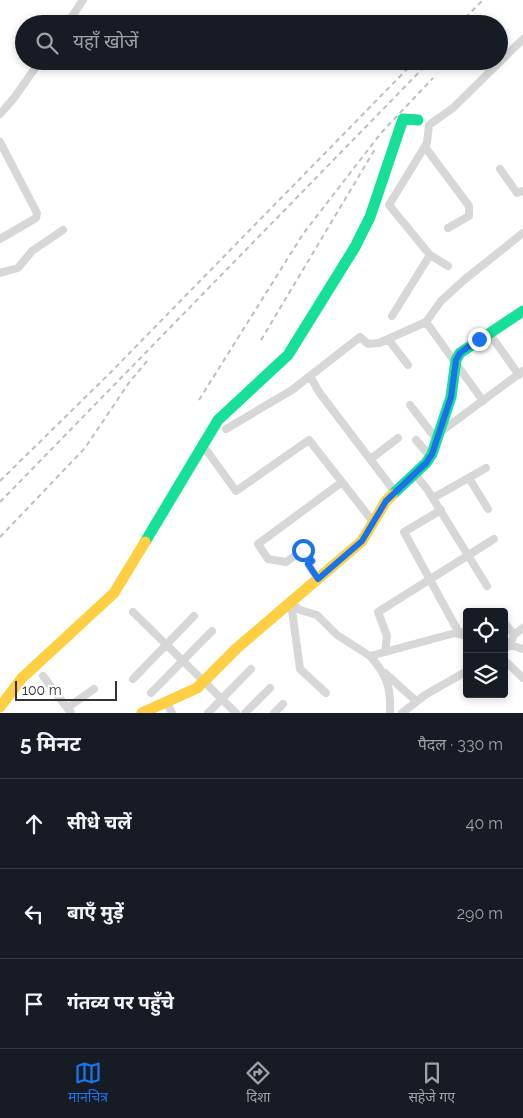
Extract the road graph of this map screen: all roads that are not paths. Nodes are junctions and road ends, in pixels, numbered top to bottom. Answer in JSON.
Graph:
{"nodes":[{"id":1,"x":83,"y":0,"type":"edge"},
{"id":2,"x":73,"y":15,"type":"edge"},
{"id":3,"x":523,"y":39,"type":"edge"},
{"id":4,"x":508,"y":54,"type":"edge"},
{"id":5,"x":34,"y":70,"type":"edge"},
{"id":6,"x":492,"y":70,"type":"edge"},
{"id":7,"x":0,"y":114,"type":"edge"},
{"id":8,"x":418,"y":120,"type":"dead end"},
{"id":9,"x":0,"y":142,"type":"edge"},
{"id":10,"x":425,"y":147,"type":"junction"},
{"id":11,"x":500,"y":169,"type":"dead end"},
{"id":12,"x":523,"y":191,"type":"edge"},
{"id":13,"x":448,"y":228,"type":"dead end"},
{"id":14,"x":63,"y":230,"type":"dead end"},
{"id":15,"x":523,"y":233,"type":"edge"},
{"id":16,"x":0,"y":239,"type":"edge"},
{"id":17,"x":430,"y":255,"type":"junction"},
{"id":18,"x":448,"y":266,"type":"dead end"},
{"id":19,"x":0,"y":273,"type":"edge"},
{"id":20,"x":523,"y":312,"type":"edge"},
{"id":21,"x":392,"y":316,"type":"dead end"},
{"id":22,"x":426,"y":322,"type":"junction"},
{"id":23,"x":489,"y":333,"type":"junction"},
{"id":24,"x":388,"y":339,"type":"junction"},
{"id":25,"x":456,"y":364,"type":"junction"},
{"id":26,"x":408,"y":365,"type":"dead end"},
{"id":27,"x":521,"y":373,"type":"edge"},
{"id":28,"x":310,"y":376,"type":"junction"},
{"id":29,"x":483,"y":401,"type":"junction"},
{"id":30,"x":410,"y":405,"type":"dead end"},
{"id":31,"x":226,"y":429,"type":"dead end"},
{"id":32,"x":438,"y":436,"type":"junction"},
{"id":33,"x":398,"y":438,"type":"dead end"},
{"id":34,"x":416,"y":440,"type":"dead end"},
{"id":35,"x":207,"y":450,"type":"dead end"},
{"id":36,"x":430,"y":456,"type":"junction"},
{"id":37,"x":372,"y":458,"type":"junction"},
{"id":38,"x":486,"y":468,"type":"dead end"},
{"id":39,"x":414,"y":473,"type":"junction"},
{"id":40,"x":469,"y":478,"type":"junction"},
{"id":41,"x":342,"y":482,"type":"junction"},
{"id":42,"x":395,"y":492,"type":"junction"},
{"id":43,"x":434,"y":498,"type":"junction"},
{"id":44,"x":488,"y":509,"type":"dead end"},
{"id":45,"x":441,"y":510,"type":"junction"},
{"id":46,"x":374,"y":523,"type":"junction"},
{"id":47,"x":494,"y":538,"type":"dead end"},
{"id":48,"x":468,"y":554,"type":"junction"},
{"id":49,"x":318,"y":579,"type":"junction"},
{"id":50,"x":430,"y":579,"type":"junction"},
{"id":51,"x":487,"y":586,"type":"dead end"},
{"id":52,"x":291,"y":603,"type":"junction"},
{"id":53,"x":133,"y":612,"type":"dead end"},
{"id":54,"x":194,"y":616,"type":"dead end"},
{"id":55,"x":508,"y":627,"type":"edge"},
{"id":56,"x":523,"y":628,"type":"edge"},
{"id":57,"x":212,"y":631,"type":"dead end"},
{"id":58,"x":463,"y":631,"type":"edge"},
{"id":59,"x":463,"y":633,"type":"edge"},
{"id":60,"x":514,"y":635,"type":"junction"},
{"id":61,"x":167,"y":645,"type":"junction"},
{"id":62,"x":508,"y":645,"type":"edge"},
{"id":63,"x":508,"y":647,"type":"edge"},
{"id":64,"x":523,"y":649,"type":"edge"},
{"id":65,"x":385,"y":652,"type":"junction"},
{"id":66,"x":370,"y":656,"type":"junction"},
{"id":67,"x":183,"y":660,"type":"junction"},
{"id":68,"x":508,"y":664,"type":"edge"},
{"id":69,"x":251,"y":669,"type":"dead end"},
{"id":70,"x":383,"y":672,"type":"junction"},
{"id":71,"x":463,"y":672,"type":"edge"},
{"id":72,"x":43,"y":676,"type":"dead end"},
{"id":73,"x":523,"y":678,"type":"edge"},
{"id":74,"x":133,"y":679,"type":"dead end"},
{"id":75,"x":205,"y":682,"type":"junction"},
{"id":76,"x":270,"y":688,"type":"dead end"},
{"id":77,"x":94,"y":689,"type":"dead end"},
{"id":78,"x":152,"y":693,"type":"dead end"},
{"id":79,"x":326,"y":693,"type":"dead end"},
{"id":80,"x":222,"y":698,"type":"junction"},
{"id":81,"x":166,"y":701,"type":"junction"},
{"id":82,"x":416,"y":701,"type":"junction"},
{"id":83,"x":283,"y":704,"type":"dead end"},
{"id":84,"x":2,"y":706,"type":"edge"},
{"id":85,"x":69,"y":710,"type":"edge"},
{"id":86,"x":142,"y":713,"type":"edge"},
{"id":87,"x":172,"y":713,"type":"edge"},
{"id":88,"x":208,"y":713,"type":"edge"},
{"id":89,"x":236,"y":713,"type":"edge"},
{"id":90,"x":245,"y":713,"type":"edge"},
{"id":91,"x":274,"y":713,"type":"edge"},
{"id":92,"x":390,"y":713,"type":"edge"},
{"id":93,"x":402,"y":713,"type":"edge"}],
"edges":[{"from":1,"to":2,"type":"street"},
{"from":3,"to":4,"type":"street"},
{"from":5,"to":7,"type":"street"},
{"from":6,"to":10,"type":"street"},
{"from":8,"to":84,"type":"street"},
{"from":9,"to":16,"type":"street"},
{"from":10,"to":13,"type":"street"},
{"from":10,"to":17,"type":"street"},
{"from":11,"to":12,"type":"street"},
{"from":14,"to":19,"type":"street"},
{"from":15,"to":22,"type":"street"},
{"from":17,"to":18,"type":"street"},
{"from":17,"to":21,"type":"street"},
{"from":20,"to":23,"type":"street"},
{"from":22,"to":24,"type":"street"},
{"from":22,"to":25,"type":"street"},
{"from":23,"to":25,"type":"street"},
{"from":23,"to":27,"type":"street"},
{"from":24,"to":26,"type":"street"},
{"from":24,"to":28,"type":"street"},
{"from":25,"to":29,"type":"street"},
{"from":25,"to":32,"type":"street"},
{"from":27,"to":29,"type":"street"},
{"from":28,"to":31,"type":"street"},
{"from":28,"to":37,"type":"street"},
{"from":29,"to":32,"type":"street"},
{"from":30,"to":32,"type":"street"},
{"from":32,"to":36,"type":"street"},
{"from":33,"to":37,"type":"street"},
{"from":34,"to":36,"type":"street"},
{"from":35,"to":41,"type":"street"},
{"from":36,"to":39,"type":"street"},
{"from":37,"to":42,"type":"street"},
{"from":38,"to":40,"type":"street"},
{"from":39,"to":42,"type":"street"},
{"from":39,"to":43,"type":"street"},
{"from":40,"to":43,"type":"street"},
{"from":40,"to":44,"type":"street"},
{"from":41,"to":46,"type":"street"},
{"from":41,"to":49,"type":"street"},
{"from":42,"to":46,"type":"street"},
{"from":43,"to":45,"type":"street"},
{"from":45,"to":48,"type":"street"},
{"from":45,"to":50,"type":"street"},
{"from":46,"to":49,"type":"street"},
{"from":47,"to":48,"type":"street"},
{"from":48,"to":50,"type":"street"},
{"from":48,"to":51,"type":"street"},
{"from":49,"to":52,"type":"street"},
{"from":50,"to":58,"type":"street"},
{"from":50,"to":65,"type":"street"},
{"from":52,"to":66,"type":"street"},
{"from":52,"to":75,"type":"street"},
{"from":52,"to":79,"type":"street"},
{"from":53,"to":61,"type":"street"},
{"from":54,"to":61,"type":"street"},
{"from":55,"to":60,"type":"street"},
{"from":56,"to":60,"type":"street"},
{"from":57,"to":67,"type":"street"},
{"from":59,"to":65,"type":"street"},
{"from":60,"to":62,"type":"street"},
{"from":61,"to":67,"type":"street"},
{"from":61,"to":74,"type":"street"},
{"from":63,"to":64,"type":"street"},
{"from":65,"to":66,"type":"street"},
{"from":66,"to":70,"type":"street"},
{"from":67,"to":75,"type":"street"},
{"from":67,"to":78,"type":"street"},
{"from":68,"to":73,"type":"street"},
{"from":69,"to":80,"type":"street"},
{"from":70,"to":82,"type":"street"},
{"from":70,"to":92,"type":"street"},
{"from":71,"to":82,"type":"street"},
{"from":72,"to":85,"type":"street"},
{"from":75,"to":80,"type":"street"},
{"from":75,"to":81,"type":"street"},
{"from":76,"to":90,"type":"street"},
{"from":77,"to":85,"type":"street"},
{"from":80,"to":88,"type":"street"},
{"from":80,"to":89,"type":"street"},
{"from":81,"to":86,"type":"street"},
{"from":81,"to":87,"type":"street"},
{"from":82,"to":93,"type":"street"},
{"from":83,"to":91,"type":"street"}]}
